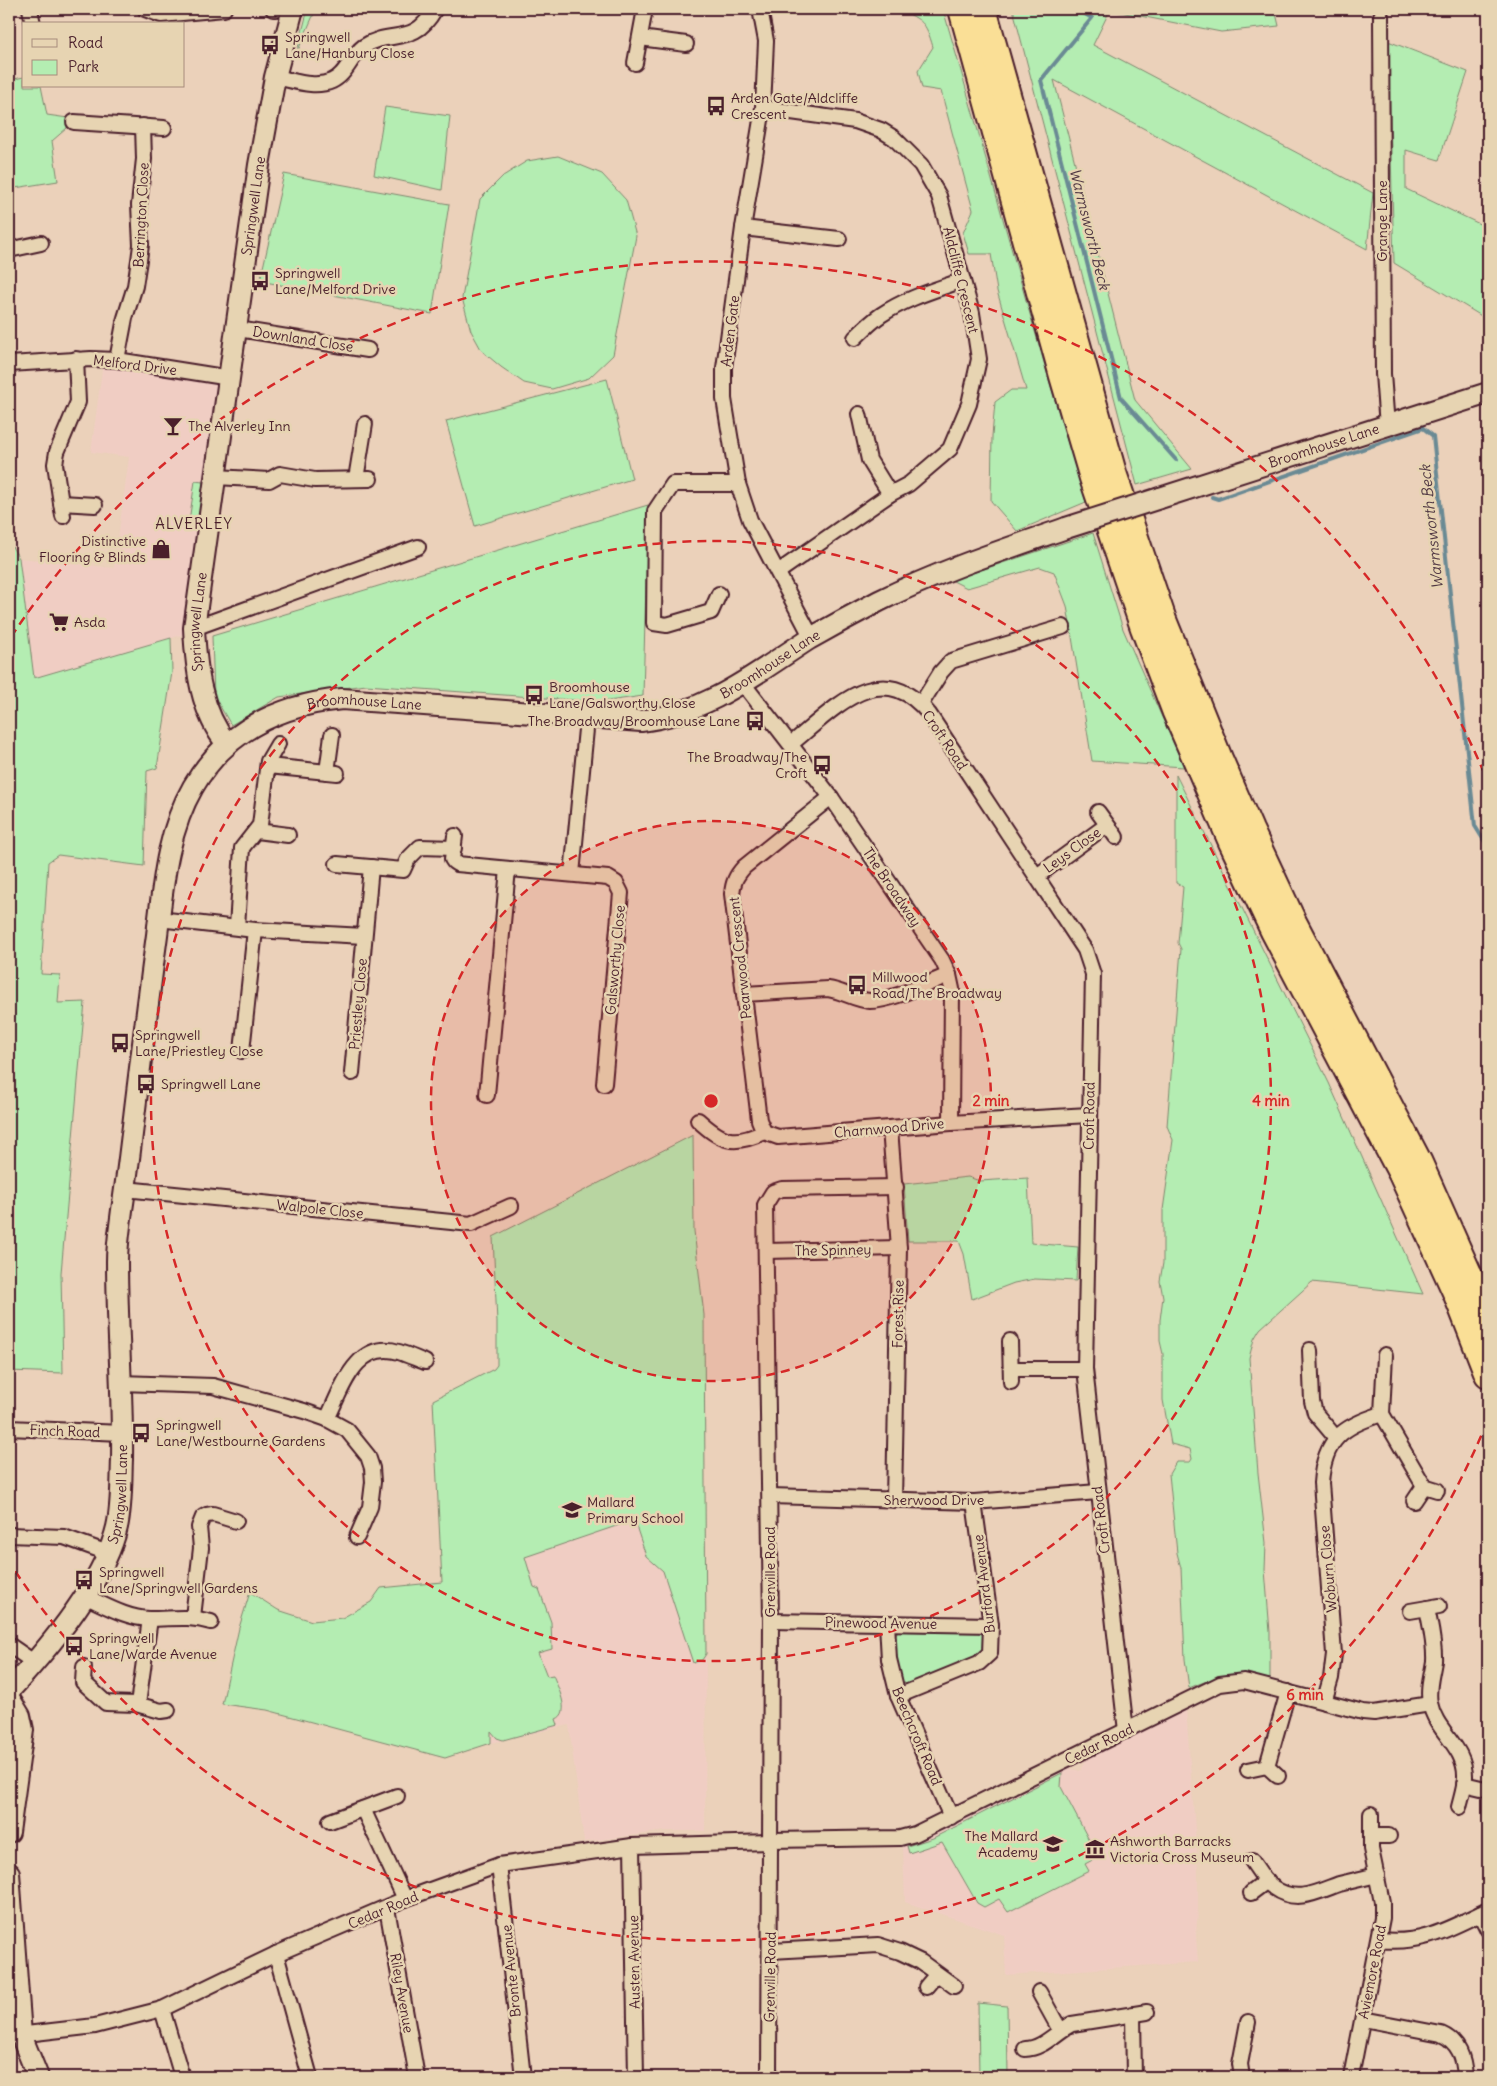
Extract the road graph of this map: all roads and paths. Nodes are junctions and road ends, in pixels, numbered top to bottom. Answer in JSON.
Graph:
{"nodes":[{"id":1,"x":30,"y":9,"type":"edge"},
{"id":2,"x":145,"y":9,"type":"edge"},
{"id":3,"x":224,"y":9,"type":"edge"},
{"id":4,"x":281,"y":9,"type":"edge"},
{"id":5,"x":435,"y":9,"type":"edge"},
{"id":6,"x":645,"y":9,"type":"edge"},
{"id":7,"x":760,"y":9,"type":"edge"},
{"id":8,"x":962,"y":9,"type":"edge"},
{"id":9,"x":983,"y":9,"type":"edge"},
{"id":10,"x":1381,"y":16,"type":"dead end"},
{"id":11,"x":33,"y":22,"type":"edge"},
{"id":12,"x":640,"y":38,"type":"junction"},
{"id":13,"x":686,"y":44,"type":"dead end"},
{"id":14,"x":635,"y":63,"type":"dead end"},
{"id":15,"x":275,"y":77,"type":"junction"},
{"id":16,"x":763,"y":108,"type":"junction"},
{"id":17,"x":74,"y":122,"type":"dead end"},
{"id":18,"x":143,"y":126,"type":"junction"},
{"id":19,"x":164,"y":128,"type":"dead end"},
{"id":20,"x":743,"y":228,"type":"junction"},
{"id":21,"x":839,"y":239,"type":"dead end"},
{"id":22,"x":41,"y":243,"type":"dead end"},
{"id":23,"x":9,"y":250,"type":"edge"},
{"id":24,"x":963,"y":280,"type":"junction"},
{"id":25,"x":238,"y":329,"type":"junction"},
{"id":26,"x":855,"y":338,"type":"dead end"},
{"id":27,"x":368,"y":350,"type":"dead end"},
{"id":28,"x":76,"y":359,"type":"junction"},
{"id":29,"x":117,"y":360,"type":"junction"},
{"id":30,"x":9,"y":364,"type":"edge"},
{"id":31,"x":230,"y":378,"type":"junction"},
{"id":32,"x":1488,"y":393,"type":"edge"},
{"id":33,"x":859,"y":414,"type":"dead end"},
{"id":34,"x":364,"y":424,"type":"dead end"},
{"id":35,"x":1386,"y":426,"type":"junction"},
{"id":36,"x":216,"y":477,"type":"junction"},
{"id":37,"x":738,"y":484,"type":"junction"},
{"id":38,"x":890,"y":494,"type":"junction"},
{"id":39,"x":95,"y":505,"type":"dead end"},
{"id":40,"x":418,"y":547,"type":"dead end"},
{"id":41,"x":778,"y":572,"type":"junction"},
{"id":42,"x":719,"y":594,"type":"dead end"},
{"id":43,"x":1063,"y":626,"type":"dead end"},
{"id":44,"x":194,"y":628,"type":"junction"},
{"id":45,"x":812,"y":638,"type":"junction"},
{"id":46,"x":742,"y":682,"type":"junction"},
{"id":47,"x":921,"y":704,"type":"junction"},
{"id":48,"x":587,"y":719,"type":"junction"},
{"id":49,"x":332,"y":735,"type":"dead end"},
{"id":50,"x":227,"y":744,"type":"junction"},
{"id":51,"x":278,"y":744,"type":"dead end"},
{"id":52,"x":791,"y":744,"type":"junction"},
{"id":53,"x":268,"y":766,"type":"junction"},
{"id":54,"x":831,"y":797,"type":"junction"},
{"id":55,"x":1098,"y":812,"type":"dead end"},
{"id":56,"x":1107,"y":825,"type":"junction"},
{"id":57,"x":257,"y":830,"type":"junction"},
{"id":58,"x":288,"y":835,"type":"dead end"},
{"id":59,"x":1116,"y":837,"type":"dead end"},
{"id":60,"x":337,"y":864,"type":"dead end"},
{"id":61,"x":371,"y":867,"type":"junction"},
{"id":62,"x":508,"y":869,"type":"junction"},
{"id":63,"x":572,"y":874,"type":"junction"},
{"id":64,"x":1037,"y":876,"type":"junction"},
{"id":65,"x":159,"y":919,"type":"junction"},
{"id":66,"x":236,"y":928,"type":"junction"},
{"id":67,"x":256,"y":930,"type":"junction"},
{"id":68,"x":364,"y":936,"type":"junction"},
{"id":69,"x":949,"y":975,"type":"junction"},
{"id":70,"x":744,"y":994,"type":"junction"},
{"id":71,"x":242,"y":1051,"type":"dead end"},
{"id":72,"x":352,"y":1073,"type":"dead end"},
{"id":73,"x":604,"y":1084,"type":"dead end"},
{"id":74,"x":487,"y":1095,"type":"dead end"},
{"id":75,"x":1089,"y":1115,"type":"junction"},
{"id":76,"x":698,"y":1120,"type":"dead end"},
{"id":77,"x":951,"y":1123,"type":"junction"},
{"id":78,"x":890,"y":1128,"type":"junction"},
{"id":79,"x":764,"y":1132,"type":"junction"},
{"id":80,"x":896,"y":1187,"type":"junction"},
{"id":81,"x":125,"y":1189,"type":"junction"},
{"id":82,"x":511,"y":1206,"type":"dead end"},
{"id":83,"x":899,"y":1248,"type":"junction"},
{"id":84,"x":766,"y":1251,"type":"junction"},
{"id":85,"x":1488,"y":1318,"type":"edge"},
{"id":86,"x":1010,"y":1341,"type":"dead end"},
{"id":87,"x":1310,"y":1350,"type":"dead end"},
{"id":88,"x":1385,"y":1355,"type":"dead end"},
{"id":89,"x":425,"y":1362,"type":"dead end"},
{"id":90,"x":1085,"y":1369,"type":"junction"},
{"id":91,"x":1488,"y":1374,"type":"edge"},
{"id":92,"x":120,"y":1383,"type":"junction"},
{"id":93,"x":1382,"y":1414,"type":"junction"},
{"id":94,"x":327,"y":1419,"type":"junction"},
{"id":95,"x":9,"y":1428,"type":"edge"},
{"id":96,"x":122,"y":1433,"type":"junction"},
{"id":97,"x":1336,"y":1438,"type":"junction"},
{"id":98,"x":1098,"y":1492,"type":"junction"},
{"id":99,"x":770,"y":1496,"type":"junction"},
{"id":100,"x":894,"y":1500,"type":"junction"},
{"id":101,"x":1414,"y":1501,"type":"dead end"},
{"id":102,"x":974,"y":1502,"type":"junction"},
{"id":103,"x":236,"y":1521,"type":"dead end"},
{"id":104,"x":9,"y":1534,"type":"edge"},
{"id":105,"x":357,"y":1537,"type":"dead end"},
{"id":106,"x":108,"y":1553,"type":"junction"},
{"id":107,"x":84,"y":1596,"type":"junction"},
{"id":108,"x":1410,"y":1611,"type":"dead end"},
{"id":109,"x":193,"y":1617,"type":"junction"},
{"id":110,"x":150,"y":1619,"type":"junction"},
{"id":111,"x":770,"y":1621,"type":"junction"},
{"id":112,"x":211,"y":1622,"type":"dead end"},
{"id":113,"x":887,"y":1624,"type":"junction"},
{"id":114,"x":991,"y":1625,"type":"junction"},
{"id":115,"x":9,"y":1644,"type":"edge"},
{"id":116,"x":35,"y":1663,"type":"junction"},
{"id":117,"x":84,"y":1667,"type":"dead end"},
{"id":118,"x":9,"y":1691,"type":"edge"},
{"id":119,"x":1288,"y":1692,"type":"junction"},
{"id":120,"x":898,"y":1696,"type":"junction"},
{"id":121,"x":9,"y":1698,"type":"edge"},
{"id":122,"x":1324,"y":1702,"type":"junction"},
{"id":123,"x":138,"y":1704,"type":"junction"},
{"id":124,"x":1430,"y":1704,"type":"junction"},
{"id":125,"x":168,"y":1710,"type":"dead end"},
{"id":126,"x":1126,"y":1731,"type":"junction"},
{"id":127,"x":1267,"y":1766,"type":"junction"},
{"id":128,"x":1248,"y":1770,"type":"dead end"},
{"id":129,"x":1278,"y":1776,"type":"dead end"},
{"id":130,"x":1464,"y":1784,"type":"junction"},
{"id":131,"x":1481,"y":1788,"type":"dead end"},
{"id":132,"x":398,"y":1796,"type":"dead end"},
{"id":133,"x":1459,"y":1807,"type":"dead end"},
{"id":134,"x":362,"y":1809,"type":"junction"},
{"id":135,"x":1371,"y":1814,"type":"dead end"},
{"id":136,"x":951,"y":1817,"type":"junction"},
{"id":137,"x":330,"y":1821,"type":"dead end"},
{"id":138,"x":9,"y":1832,"type":"edge"},
{"id":139,"x":1371,"y":1836,"type":"junction"},
{"id":140,"x":1389,"y":1836,"type":"dead end"},
{"id":141,"x":771,"y":1841,"type":"junction"},
{"id":142,"x":632,"y":1846,"type":"junction"},
{"id":143,"x":1252,"y":1861,"type":"dead end"},
{"id":144,"x":499,"y":1865,"type":"junction"},
{"id":145,"x":9,"y":1873,"type":"edge"},
{"id":146,"x":1377,"y":1875,"type":"junction"},
{"id":147,"x":1267,"y":1881,"type":"junction"},
{"id":148,"x":1251,"y":1893,"type":"dead end"},
{"id":149,"x":405,"y":1900,"type":"junction"},
{"id":150,"x":387,"y":1908,"type":"junction"},
{"id":151,"x":1484,"y":1912,"type":"edge"},
{"id":152,"x":1488,"y":1930,"type":"edge"},
{"id":153,"x":1379,"y":1940,"type":"junction"},
{"id":154,"x":771,"y":1951,"type":"junction"},
{"id":155,"x":276,"y":1954,"type":"junction"},
{"id":156,"x":937,"y":1974,"type":"junction"},
{"id":157,"x":954,"y":1986,"type":"dead end"},
{"id":158,"x":926,"y":1987,"type":"dead end"},
{"id":159,"x":1039,"y":1992,"type":"dead end"},
{"id":160,"x":162,"y":2009,"type":"junction"},
{"id":161,"x":1363,"y":2020,"type":"junction"},
{"id":162,"x":1248,"y":2022,"type":"dead end"},
{"id":163,"x":1060,"y":2030,"type":"junction"},
{"id":164,"x":15,"y":2035,"type":"edge"},
{"id":165,"x":1025,"y":2049,"type":"dead end"},
{"id":166,"x":38,"y":2077,"type":"edge"},
{"id":167,"x":182,"y":2077,"type":"edge"},
{"id":168,"x":310,"y":2077,"type":"edge"},
{"id":169,"x":417,"y":2077,"type":"edge"},
{"id":170,"x":522,"y":2077,"type":"edge"},
{"id":171,"x":636,"y":2077,"type":"edge"},
{"id":172,"x":769,"y":2077,"type":"edge"},
{"id":173,"x":1134,"y":2077,"type":"edge"},
{"id":174,"x":1242,"y":2077,"type":"edge"},
{"id":175,"x":1351,"y":2077,"type":"edge"},
{"id":176,"x":1465,"y":2077,"type":"edge"}],
"edges":[{"from":1,"to":11,"type":"street"},
{"from":2,"to":3,"type":"street"},
{"from":4,"to":15,"type":"street","name":"Springwell Lane"},
{"from":5,"to":15,"type":"street"},
{"from":6,"to":12,"type":"street"},
{"from":7,"to":16,"type":"street","name":"Arden Gate"},
{"from":8,"to":91,"type":"highway"},
{"from":9,"to":85,"type":"highway"},
{"from":10,"to":35,"type":"street","name":"Grange Lane"},
{"from":12,"to":13,"type":"street"},
{"from":12,"to":14,"type":"street"},
{"from":15,"to":25,"type":"street","name":"Springwell Lane"},
{"from":16,"to":20,"type":"street","name":"Arden Gate"},
{"from":16,"to":24,"type":"street","name":"Aldcliffe Crescent"},
{"from":17,"to":18,"type":"street"},
{"from":18,"to":19,"type":"street"},
{"from":18,"to":29,"type":"street","name":"Berrington Close"},
{"from":20,"to":21,"type":"street"},
{"from":20,"to":37,"type":"street","name":"Arden Gate"},
{"from":22,"to":23,"type":"street"},
{"from":24,"to":26,"type":"street"},
{"from":24,"to":38,"type":"street","name":"Aldcliffe Crescent"},
{"from":25,"to":27,"type":"street","name":"Downland Close"},
{"from":25,"to":31,"type":"street","name":"Springwell Lane"},
{"from":28,"to":29,"type":"street","name":"Melford Drive"},
{"from":28,"to":30,"type":"street","name":"Melford Drive"},
{"from":28,"to":39,"type":"street"},
{"from":29,"to":31,"type":"street","name":"Melford Drive"},
{"from":31,"to":36,"type":"street","name":"Springwell Lane"},
{"from":32,"to":35,"type":"street","name":"Broomhouse Lane"},
{"from":33,"to":38,"type":"street"},
{"from":34,"to":36,"type":"street"},
{"from":35,"to":45,"type":"street","name":"Broomhouse Lane","bridge":true},
{"from":36,"to":44,"type":"street","name":"Springwell Lane"},
{"from":37,"to":41,"type":"street","name":"Arden Gate"},
{"from":37,"to":42,"type":"street"},
{"from":38,"to":41,"type":"street","name":"Aldcliffe Crescent"},
{"from":40,"to":44,"type":"street"},
{"from":41,"to":45,"type":"street","name":"Arden Gate"},
{"from":43,"to":47,"type":"street"},
{"from":44,"to":50,"type":"street","name":"Springwell Lane"},
{"from":45,"to":46,"type":"street","name":"Broomhouse Lane"},
{"from":46,"to":48,"type":"street","name":"Broomhouse Lane"},
{"from":46,"to":52,"type":"street","name":"The Broadway"},
{"from":47,"to":52,"type":"street","name":"Croft Road"},
{"from":47,"to":64,"type":"street","name":"Croft Road"},
{"from":48,"to":50,"type":"street","name":"Broomhouse Lane"},
{"from":48,"to":63,"type":"street"},
{"from":49,"to":53,"type":"street"},
{"from":50,"to":65,"type":"street","name":"Springwell Lane"},
{"from":51,"to":53,"type":"street"},
{"from":52,"to":54,"type":"street","name":"The Broadway"},
{"from":53,"to":57,"type":"street"},
{"from":54,"to":69,"type":"street","name":"The Broadway"},
{"from":54,"to":70,"type":"street","name":"Pearwood Crescent"},
{"from":55,"to":56,"type":"street","name":"Leys Close"},
{"from":56,"to":59,"type":"street","name":"Leys Close"},
{"from":56,"to":64,"type":"street","name":"Leys Close"},
{"from":57,"to":58,"type":"street"},
{"from":57,"to":66,"type":"street"},
{"from":60,"to":61,"type":"street"},
{"from":61,"to":62,"type":"street","name":"Galsworthy Close"},
{"from":61,"to":68,"type":"street","name":"Priestley Close"},
{"from":62,"to":63,"type":"street","name":"Galsworthy Close"},
{"from":62,"to":74,"type":"street"},
{"from":63,"to":73,"type":"street","name":"Galsworthy Close"},
{"from":64,"to":75,"type":"street","name":"Croft Road"},
{"from":65,"to":66,"type":"street"},
{"from":65,"to":81,"type":"street","name":"Springwell Lane"},
{"from":66,"to":67,"type":"street"},
{"from":67,"to":68,"type":"street"},
{"from":67,"to":71,"type":"street"},
{"from":68,"to":72,"type":"street","name":"Priestley Close"},
{"from":69,"to":70,"type":"street"},
{"from":69,"to":77,"type":"street","name":"The Broadway"},
{"from":70,"to":79,"type":"street","name":"Pearwood Crescent"},
{"from":75,"to":77,"type":"street","name":"Charnwood Drive"},
{"from":75,"to":90,"type":"street","name":"Croft Road"},
{"from":76,"to":79,"type":"street","name":"Charnwood Drive"},
{"from":77,"to":78,"type":"street","name":"Charnwood Drive"},
{"from":78,"to":79,"type":"street","name":"Charnwood Drive"},
{"from":78,"to":80,"type":"street","name":"Forest Rise"},
{"from":80,"to":83,"type":"street","name":"Forest Rise"},
{"from":80,"to":84,"type":"street","name":"Grenville Road"},
{"from":81,"to":82,"type":"street","name":"Walpole Close"},
{"from":81,"to":92,"type":"street","name":"Springwell Lane"},
{"from":83,"to":84,"type":"street","name":"The Spinney"},
{"from":83,"to":100,"type":"street","name":"Forest Rise"},
{"from":84,"to":99,"type":"street","name":"Grenville Road"},
{"from":86,"to":90,"type":"street"},
{"from":87,"to":97,"type":"street"},
{"from":88,"to":93,"type":"street"},
{"from":89,"to":94,"type":"street"},
{"from":90,"to":98,"type":"street","name":"Croft Road"},
{"from":92,"to":94,"type":"street"},
{"from":92,"to":96,"type":"street","name":"Springwell Lane"},
{"from":93,"to":97,"type":"street","name":"Woburn Close"},
{"from":93,"to":101,"type":"street"},
{"from":94,"to":105,"type":"street"},
{"from":95,"to":96,"type":"street","name":"Finch Road"},
{"from":96,"to":106,"type":"street","name":"Springwell Lane"},
{"from":97,"to":122,"type":"street","name":"Woburn Close"},
{"from":98,"to":102,"type":"street","name":"Sherwood Drive"},
{"from":98,"to":126,"type":"street","name":"Croft Road"},
{"from":99,"to":100,"type":"street","name":"Sherwood Drive"},
{"from":99,"to":111,"type":"street","name":"Grenville Road"},
{"from":100,"to":102,"type":"street","name":"Sherwood Drive"},
{"from":102,"to":114,"type":"street","name":"Burford Avenue"},
{"from":103,"to":109,"type":"street"},
{"from":104,"to":106,"type":"street"},
{"from":106,"to":107,"type":"street","name":"Springwell Lane"},
{"from":107,"to":110,"type":"street"},
{"from":107,"to":116,"type":"street","name":"Springwell Lane"},
{"from":108,"to":124,"type":"street"},
{"from":109,"to":110,"type":"street"},
{"from":109,"to":112,"type":"street"},
{"from":110,"to":123,"type":"street"},
{"from":111,"to":113,"type":"street","name":"Pinewood Avenue"},
{"from":111,"to":141,"type":"street","name":"Grenville Road"},
{"from":113,"to":114,"type":"street","name":"Pinewood Avenue"},
{"from":113,"to":120,"type":"street","name":"Beechcroft Road"},
{"from":114,"to":120,"type":"street","name":"Burford Avenue"},
{"from":115,"to":116,"type":"street"},
{"from":116,"to":118,"type":"street","name":"Springwell Lane"},
{"from":117,"to":123,"type":"street"},
{"from":119,"to":122,"type":"street","name":"Cedar Road"},
{"from":119,"to":126,"type":"street","name":"Cedar Road"},
{"from":119,"to":127,"type":"street"},
{"from":120,"to":136,"type":"street","name":"Beechcroft Road"},
{"from":121,"to":138,"type":"street"},
{"from":122,"to":124,"type":"street","name":"Cedar Road"},
{"from":123,"to":125,"type":"street"},
{"from":124,"to":130,"type":"street"},
{"from":126,"to":136,"type":"street","name":"Cedar Road"},
{"from":127,"to":128,"type":"street"},
{"from":127,"to":129,"type":"street"},
{"from":130,"to":131,"type":"street"},
{"from":130,"to":133,"type":"street"},
{"from":132,"to":134,"type":"street"},
{"from":134,"to":137,"type":"street"},
{"from":134,"to":149,"type":"street"},
{"from":135,"to":139,"type":"street","name":"Aviemore Road"},
{"from":136,"to":141,"type":"street","name":"Cedar Road"},
{"from":139,"to":140,"type":"street"},
{"from":139,"to":146,"type":"street","name":"Aviemore Road"},
{"from":141,"to":142,"type":"street","name":"Cedar Road"},
{"from":141,"to":154,"type":"street","name":"Grenville Road"},
{"from":142,"to":144,"type":"street","name":"Cedar Road"},
{"from":142,"to":171,"type":"street","name":"Austen Avenue"},
{"from":143,"to":147,"type":"street"},
{"from":144,"to":149,"type":"street","name":"Cedar Road"},
{"from":144,"to":170,"type":"street","name":"Bronte Avenue"},
{"from":145,"to":164,"type":"street"},
{"from":146,"to":147,"type":"street"},
{"from":146,"to":153,"type":"street","name":"Aviemore Road"},
{"from":147,"to":148,"type":"street"},
{"from":149,"to":150,"type":"street","name":"Cedar Road"},
{"from":150,"to":155,"type":"street","name":"Cedar Road"},
{"from":150,"to":169,"type":"street","name":"Riley Avenue"},
{"from":151,"to":152,"type":"street"},
{"from":151,"to":153,"type":"street"},
{"from":153,"to":161,"type":"street","name":"Aviemore Road"},
{"from":154,"to":156,"type":"street"},
{"from":154,"to":172,"type":"street","name":"Grenville Road"},
{"from":155,"to":160,"type":"street","name":"Cedar Road"},
{"from":155,"to":168,"type":"street"},
{"from":156,"to":157,"type":"street"},
{"from":156,"to":158,"type":"street"},
{"from":159,"to":163,"type":"street"},
{"from":160,"to":164,"type":"street","name":"Cedar Road"},
{"from":160,"to":167,"type":"street"},
{"from":161,"to":175,"type":"street","name":"Aviemore Road"},
{"from":161,"to":176,"type":"street"},
{"from":162,"to":174,"type":"street"},
{"from":163,"to":165,"type":"street"},
{"from":163,"to":173,"type":"street"},
{"from":164,"to":166,"type":"street"}]}
